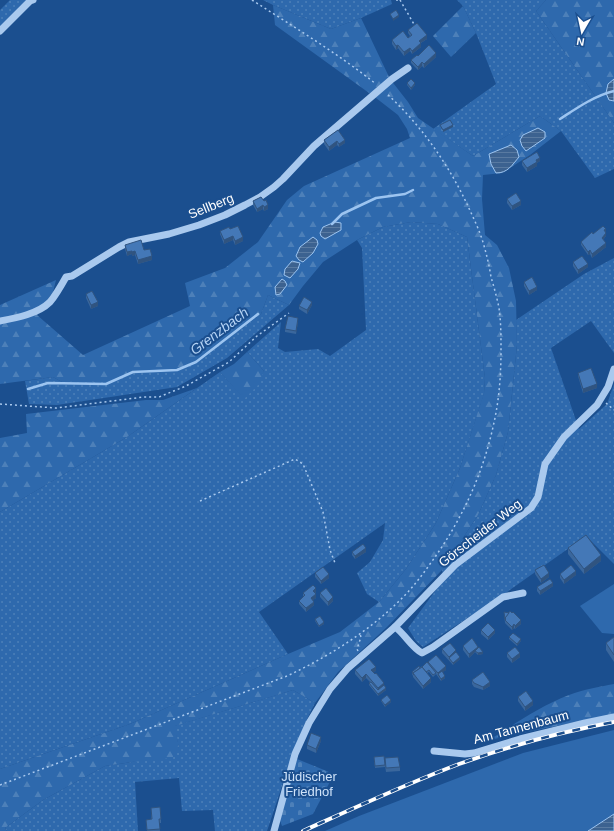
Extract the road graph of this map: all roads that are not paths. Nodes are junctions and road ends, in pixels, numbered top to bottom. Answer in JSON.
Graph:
{"nodes":[{"id":1,"x":33,"y":0,"type":"edge"},
{"id":2,"x":0,"y":31,"type":"edge"},
{"id":3,"x":408,"y":68,"type":"dead end"},
{"id":4,"x":0,"y":321,"type":"edge"},
{"id":5,"x":614,"y":369,"type":"edge"},
{"id":6,"x":523,"y":592,"type":"dead end"},
{"id":7,"x":395,"y":626,"type":"junction"},
{"id":8,"x":614,"y":718,"type":"edge"},
{"id":9,"x":434,"y":751,"type":"dead end"},
{"id":10,"x":274,"y":831,"type":"edge"}],
"edges":[{"from":1,"to":2,"type":"street"},
{"from":3,"to":4,"type":"street","name":"Sellberg"},
{"from":5,"to":7,"type":"street","name":"Görscheider Weg"},
{"from":6,"to":7,"type":"street"},
{"from":7,"to":10,"type":"street","name":"Görscheider Weg"},
{"from":8,"to":9,"type":"street","name":"Am Tannenbaum"}]}
